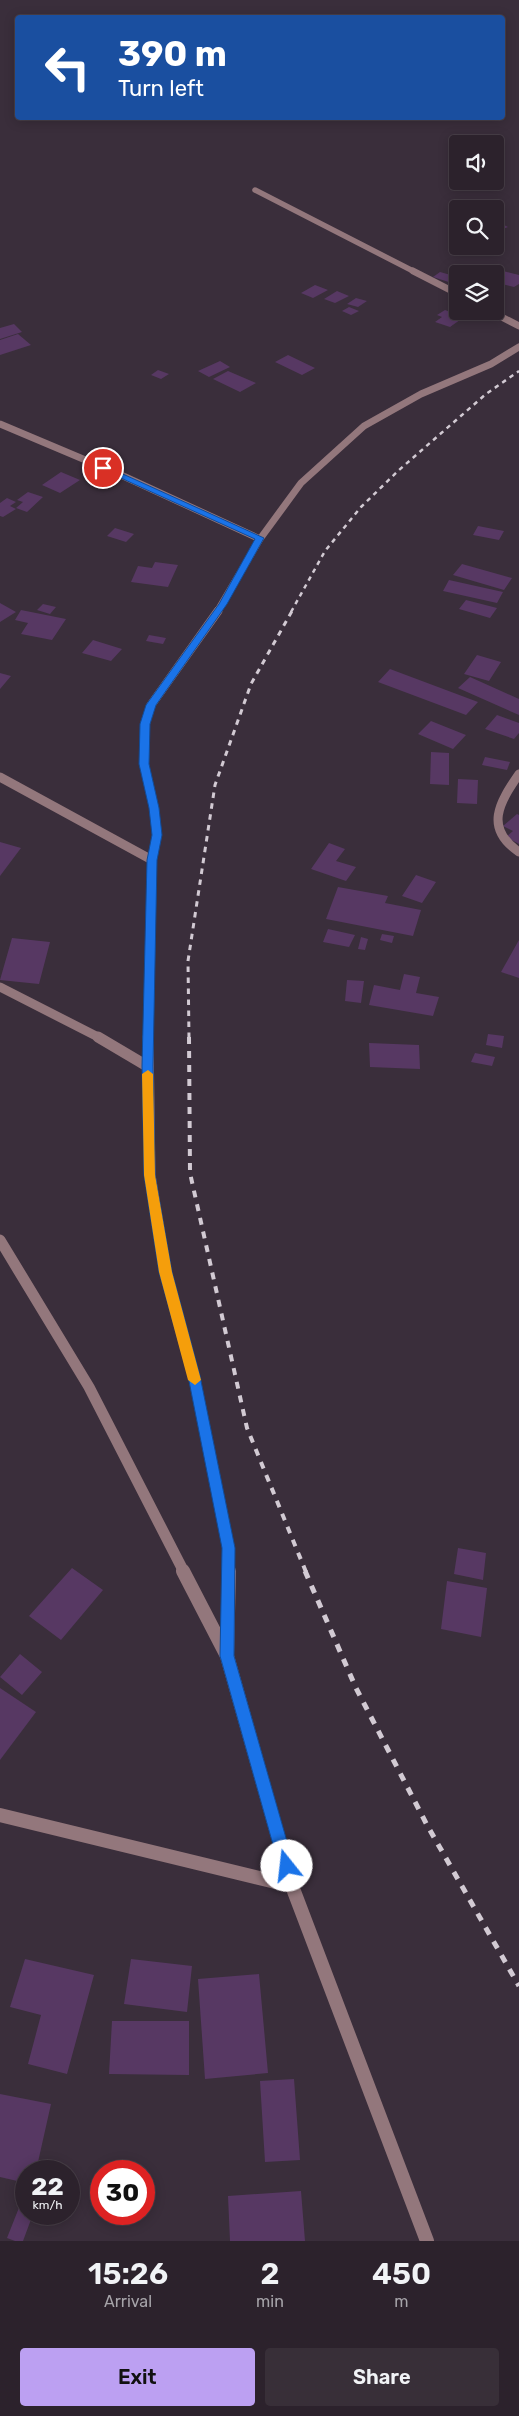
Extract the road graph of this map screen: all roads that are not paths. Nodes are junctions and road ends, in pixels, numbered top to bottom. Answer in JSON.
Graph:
{"nodes":[{"id":1,"x":255,"y":190,"type":"dead end"},
{"id":2,"x":449,"y":289,"type":"edge"},
{"id":3,"x":504,"y":318,"type":"edge"},
{"id":4,"x":519,"y":326,"type":"edge"},
{"id":5,"x":519,"y":346,"type":"edge"},
{"id":6,"x":0,"y":424,"type":"edge"},
{"id":7,"x":260,"y":538,"type":"junction"},
{"id":8,"x":519,"y":774,"type":"edge"},
{"id":9,"x":0,"y":776,"type":"edge"},
{"id":10,"x":519,"y":852,"type":"edge"},
{"id":11,"x":152,"y":860,"type":"junction"},
{"id":12,"x":0,"y":987,"type":"edge"},
{"id":13,"x":147,"y":1066,"type":"junction"},
{"id":14,"x":0,"y":1240,"type":"edge"},
{"id":15,"x":227,"y":1656,"type":"junction"},
{"id":16,"x":0,"y":1815,"type":"edge"},
{"id":17,"x":292,"y":1886,"type":"junction"},
{"id":18,"x":427,"y":2241,"type":"edge"}],
"edges":[{"from":1,"to":2,"type":"street"},
{"from":3,"to":4,"type":"street"},
{"from":5,"to":7,"type":"street"},
{"from":6,"to":7,"type":"street"},
{"from":7,"to":11,"type":"street"},
{"from":8,"to":10,"type":"street"},
{"from":9,"to":11,"type":"street"},
{"from":11,"to":13,"type":"street"},
{"from":12,"to":13,"type":"street"},
{"from":13,"to":15,"type":"street"},
{"from":14,"to":15,"type":"street"},
{"from":15,"to":17,"type":"street"},
{"from":16,"to":17,"type":"street"},
{"from":17,"to":18,"type":"street"}]}
